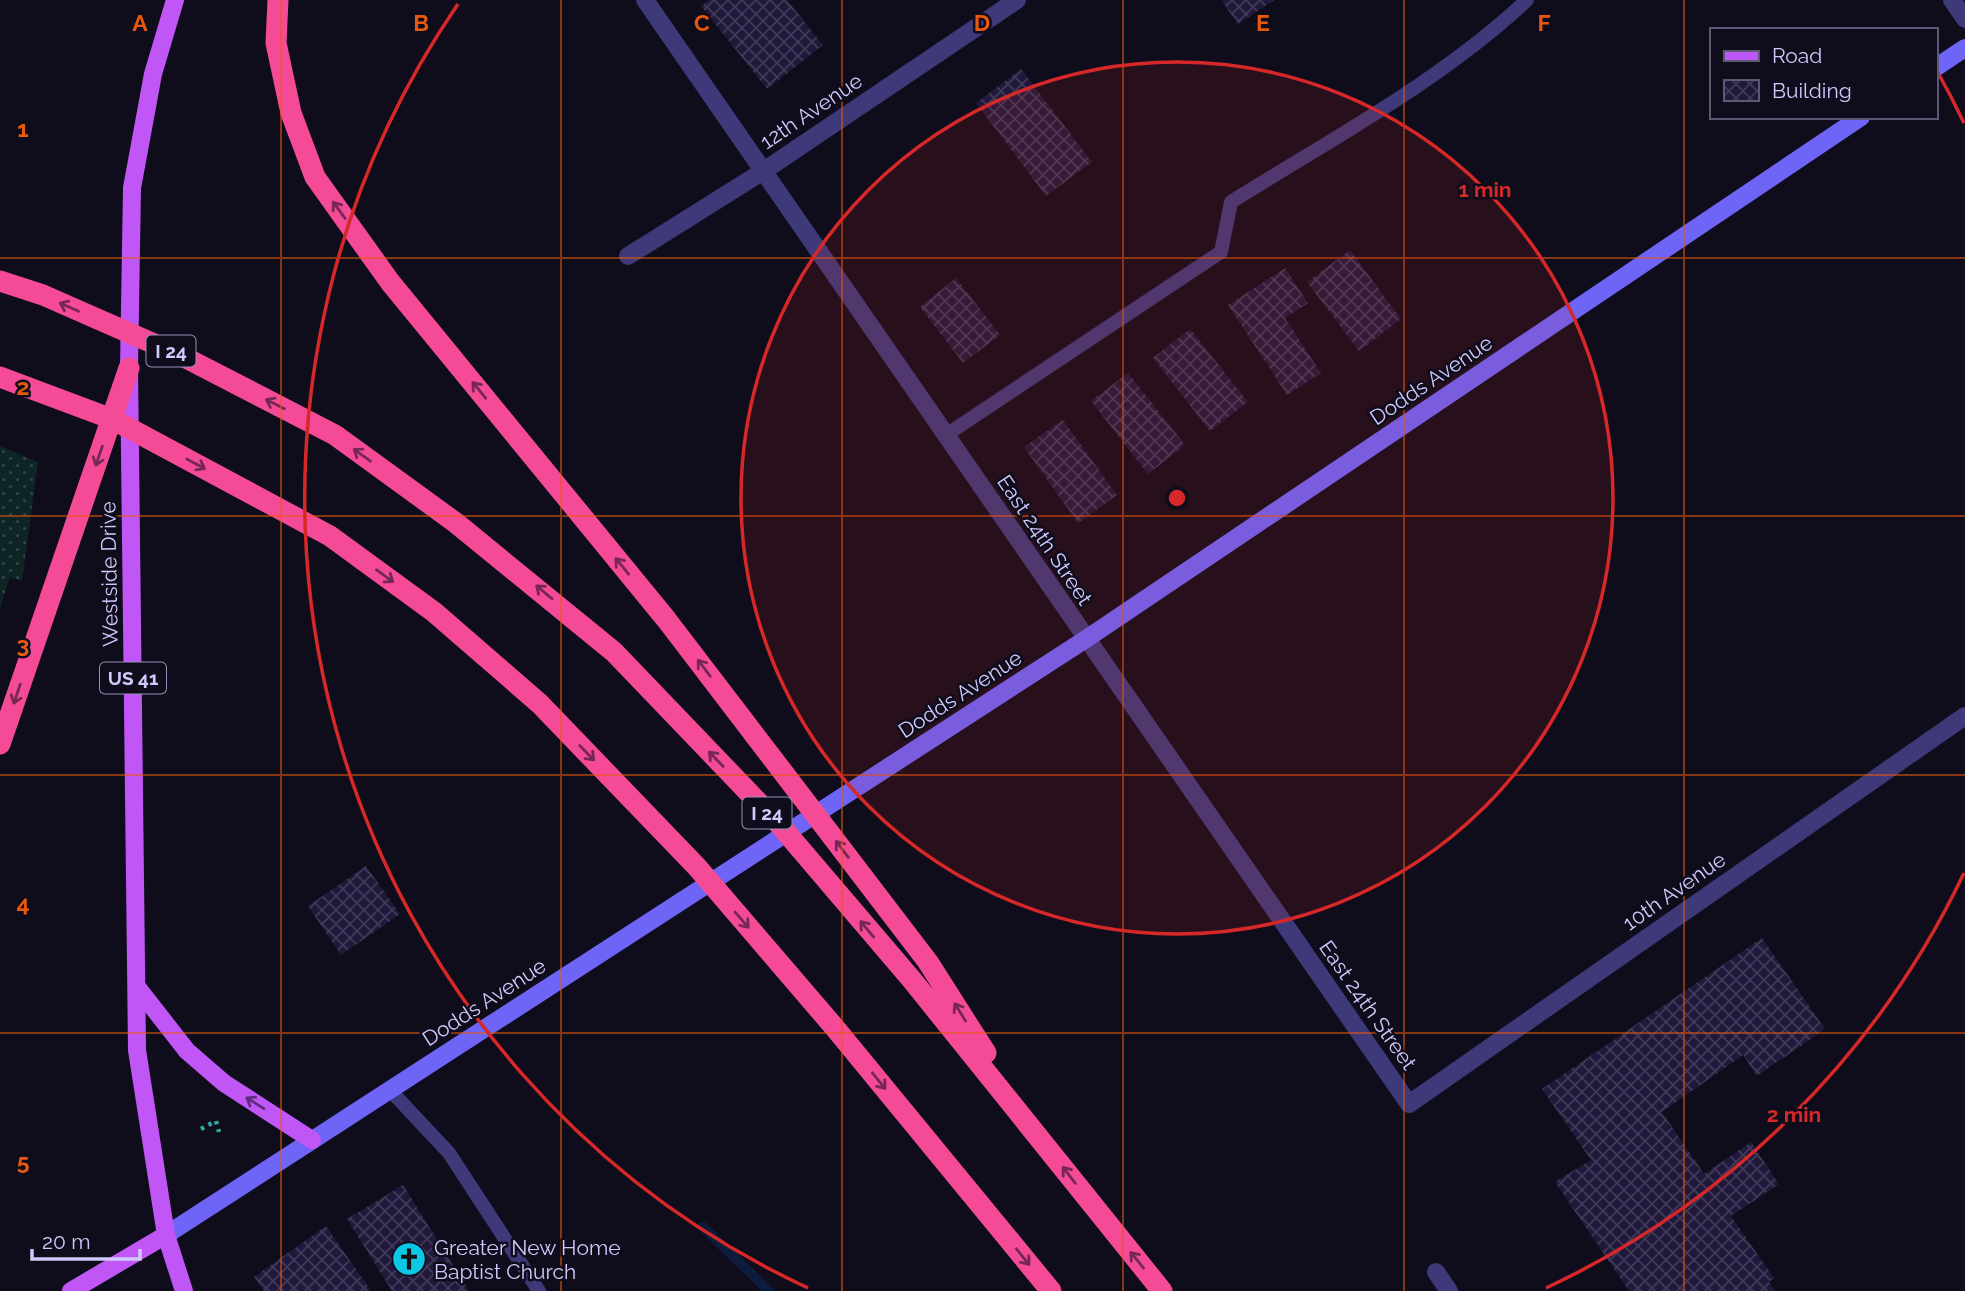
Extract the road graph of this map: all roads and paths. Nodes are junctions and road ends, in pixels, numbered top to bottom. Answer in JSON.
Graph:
{"nodes":[{"id":1,"x":175,"y":0,"type":"edge"},
{"id":2,"x":278,"y":0,"type":"edge"},
{"id":3,"x":645,"y":0,"type":"edge"},
{"id":4,"x":1017,"y":0,"type":"edge"},
{"id":5,"x":1527,"y":0,"type":"edge"},
{"id":6,"x":1952,"y":0,"type":"edge"},
{"id":7,"x":1965,"y":19,"type":"edge"},
{"id":8,"x":1965,"y":48,"type":"edge"},
{"id":9,"x":1937,"y":67,"type":"edge"},
{"id":10,"x":1858,"y":119,"type":"edge"},
{"id":11,"x":765,"y":170,"type":"junction"},
{"id":12,"x":628,"y":256,"type":"dead end"},
{"id":13,"x":0,"y":281,"type":"edge"},
{"id":14,"x":129,"y":368,"type":"junction"},
{"id":15,"x":0,"y":377,"type":"edge"},
{"id":16,"x":946,"y":435,"type":"junction"},
{"id":17,"x":1086,"y":639,"type":"junction"},
{"id":18,"x":1965,"y":716,"type":"edge"},
{"id":19,"x":0,"y":744,"type":"edge"},
{"id":20,"x":137,"y":987,"type":"junction"},
{"id":21,"x":390,"y":1090,"type":"junction"},
{"id":22,"x":1409,"y":1104,"type":"joint"},
{"id":23,"x":201,"y":1129,"type":"dead end"},
{"id":24,"x":219,"y":1132,"type":"dead end"},
{"id":25,"x":1035,"y":1132,"type":"junction"},
{"id":26,"x":312,"y":1140,"type":"junction"},
{"id":27,"x":166,"y":1235,"type":"junction"},
{"id":28,"x":1436,"y":1272,"type":"dead end"},
{"id":29,"x":1046,"y":1285,"type":"edge"},
{"id":30,"x":71,"y":1291,"type":"edge"},
{"id":31,"x":184,"y":1291,"type":"edge"},
{"id":32,"x":539,"y":1291,"type":"edge"},
{"id":33,"x":1162,"y":1291,"type":"edge"},
{"id":34,"x":1449,"y":1291,"type":"edge"}],
"edges":[{"from":1,"to":14,"type":"main road","name":"Westside Drive","number":"US 41"},
{"from":25,"to":2,"type":"highway","one_way":true},
{"from":3,"to":11,"type":"street","name":"East 24th Street"},
{"from":4,"to":11,"type":"street","name":"12th Avenue"},
{"from":5,"to":16,"type":"lane"},
{"from":6,"to":7,"type":"street"},
{"from":8,"to":9,"type":"street"},
{"from":10,"to":17,"type":"street","name":"Dodds Avenue"},
{"from":11,"to":12,"type":"street","name":"12th Avenue"},
{"from":11,"to":16,"type":"street","name":"East 24th Street"},
{"from":25,"to":13,"type":"highway","number":"I 24","one_way":true},
{"from":14,"to":19,"type":"highway","one_way":true},
{"from":14,"to":20,"type":"main road","name":"Westside Drive","number":"US 41"},
{"from":15,"to":29,"type":"highway","one_way":true},
{"from":16,"to":17,"type":"street","name":"East 24th Street"},
{"from":17,"to":21,"type":"street","name":"Dodds Avenue"},
{"from":17,"to":22,"type":"street","name":"East 24th Street"},
{"from":18,"to":22,"type":"street","name":"10th Avenue"},
{"from":26,"to":20,"type":"main road","one_way":true},
{"from":20,"to":27,"type":"main road","name":"Westside Drive","number":"US 41"},
{"from":21,"to":26,"type":"street","name":"Dodds Avenue"},
{"from":21,"to":32,"type":"lane"},
{"from":23,"to":24,"type":"path"},
{"from":33,"to":25,"type":"highway","number":"I 24","one_way":true},
{"from":26,"to":27,"type":"street","name":"Dodds Avenue"},
{"from":27,"to":30,"type":"main road","name":"Dodds Avenue"},
{"from":27,"to":31,"type":"main road","name":"Westside Drive"},
{"from":28,"to":34,"type":"street"}]}
